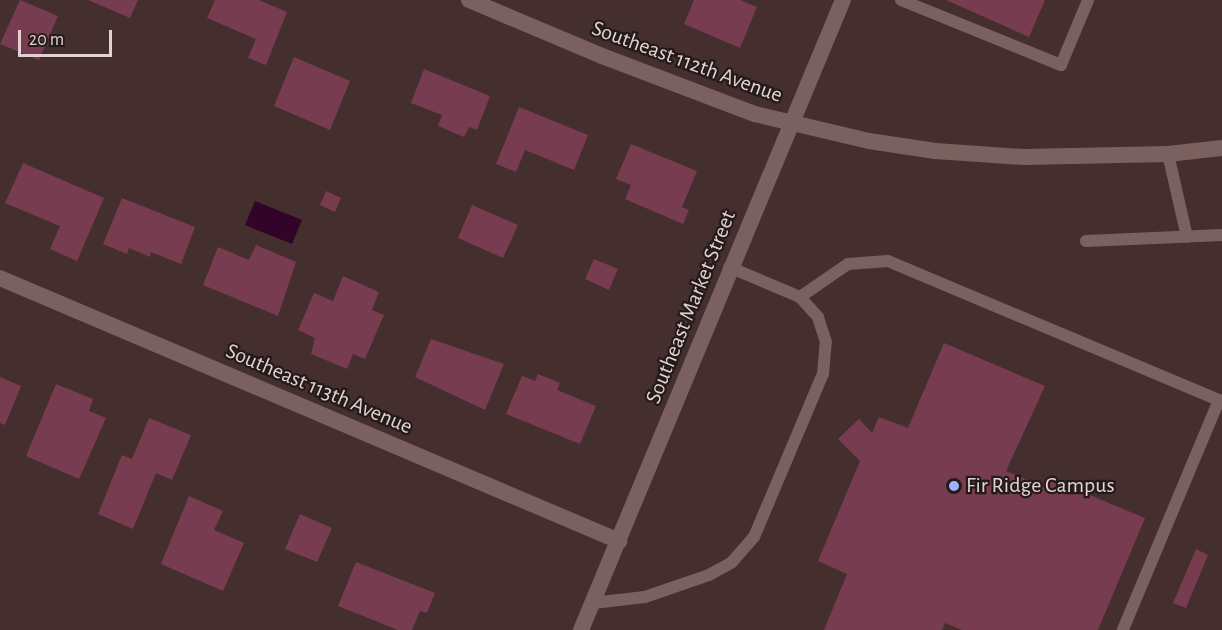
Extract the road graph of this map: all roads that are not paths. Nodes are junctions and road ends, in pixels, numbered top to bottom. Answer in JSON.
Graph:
{"nodes":[{"id":1,"x":469,"y":0,"type":"edge"},
{"id":2,"x":843,"y":0,"type":"edge"},
{"id":3,"x":901,"y":0,"type":"edge"},
{"id":4,"x":1088,"y":0,"type":"edge"},
{"id":5,"x":790,"y":124,"type":"junction"},
{"id":6,"x":1222,"y":148,"type":"edge"},
{"id":7,"x":1168,"y":154,"type":"junction"},
{"id":8,"x":1222,"y":235,"type":"edge"},
{"id":9,"x":1187,"y":237,"type":"junction"},
{"id":10,"x":1086,"y":241,"type":"dead end"},
{"id":11,"x":729,"y":267,"type":"junction"},
{"id":12,"x":0,"y":278,"type":"edge"},
{"id":13,"x":800,"y":297,"type":"junction"},
{"id":14,"x":620,"y":541,"type":"junction"},
{"id":15,"x":593,"y":603,"type":"junction"},
{"id":16,"x":581,"y":630,"type":"edge"},
{"id":17,"x":1123,"y":630,"type":"edge"}],
"edges":[{"from":1,"to":5,"type":"street","name":"Southeast 112th Avenue"},
{"from":2,"to":5,"type":"street","name":"Southeast Market Street"},
{"from":3,"to":4,"type":"lane"},
{"from":5,"to":7,"type":"street","name":"Southeast 112th Avenue"},
{"from":5,"to":11,"type":"street","name":"Southeast Market Street"},
{"from":6,"to":7,"type":"street","name":"Southeast 112th Avenue"},
{"from":7,"to":9,"type":"lane"},
{"from":8,"to":9,"type":"lane"},
{"from":9,"to":10,"type":"lane"},
{"from":11,"to":13,"type":"lane"},
{"from":11,"to":14,"type":"street","name":"Southeast Market Street"},
{"from":12,"to":14,"type":"street","name":"Southeast 113th Avenue"},
{"from":13,"to":15,"type":"lane"},
{"from":13,"to":17,"type":"lane"},
{"from":14,"to":15,"type":"street","name":"Southeast Market Street"},
{"from":15,"to":16,"type":"street","name":"Southeast Market Street"}]}
